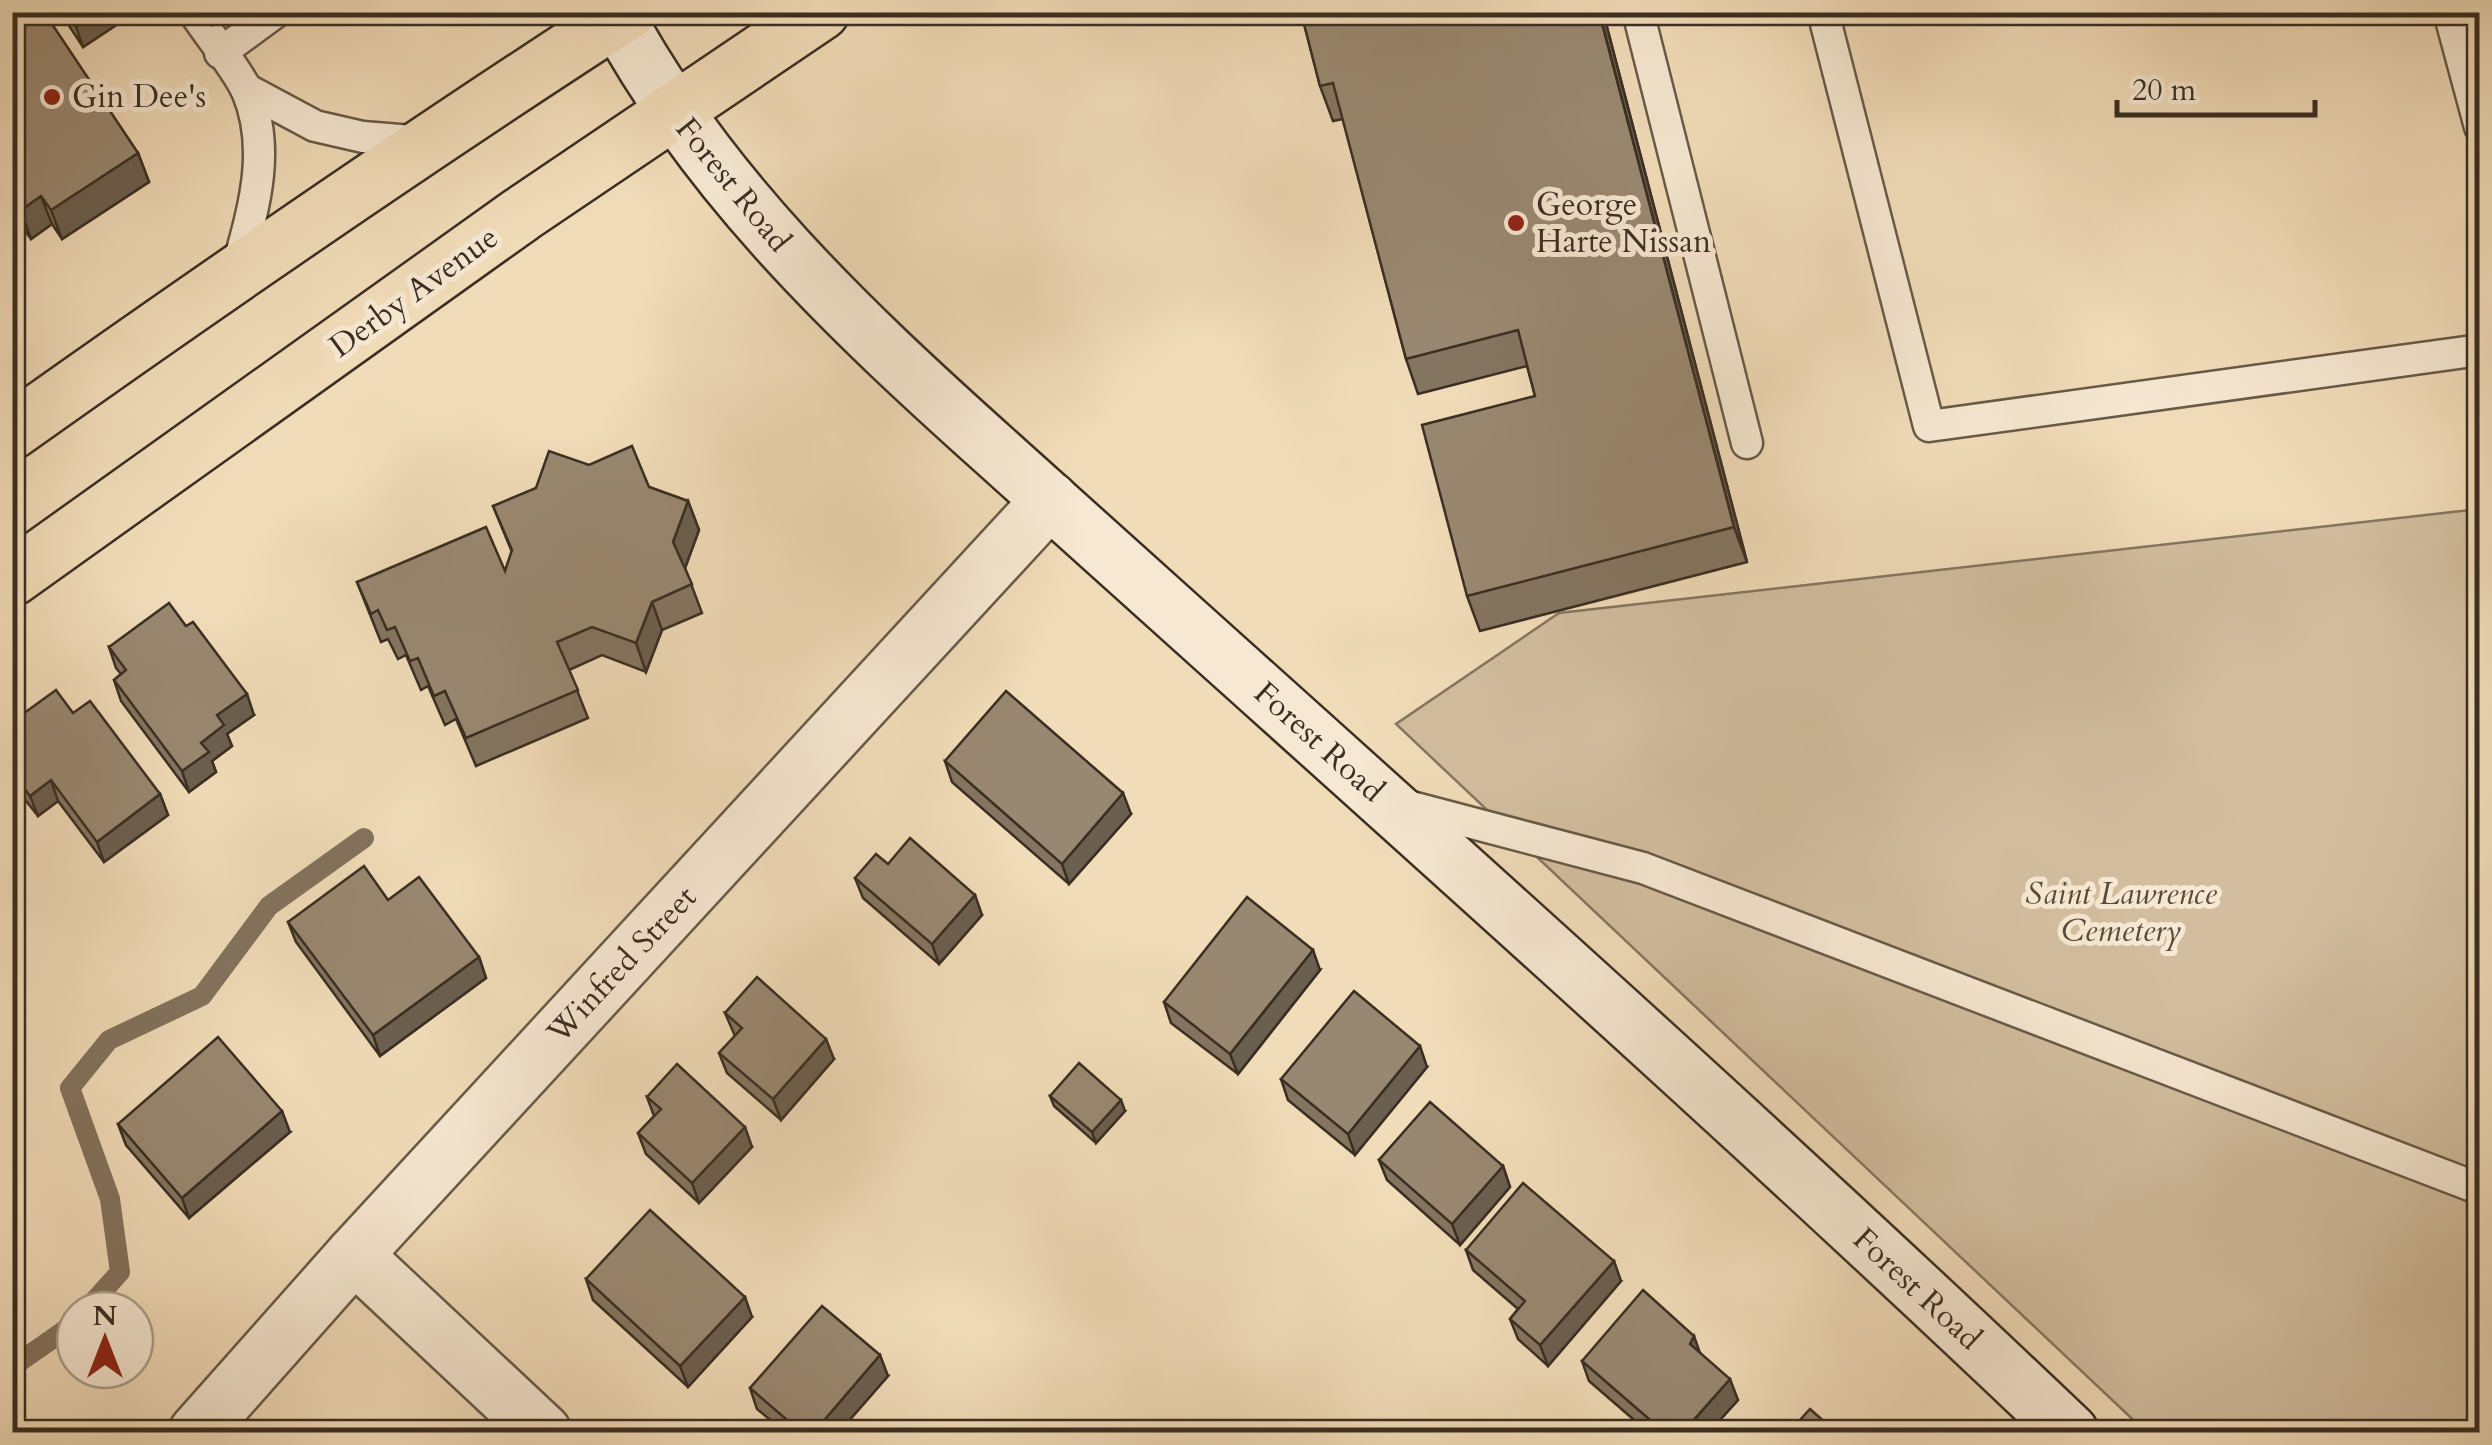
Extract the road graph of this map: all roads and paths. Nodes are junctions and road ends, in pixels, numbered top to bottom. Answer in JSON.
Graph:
{"nodes":[{"id":1,"x":194,"y":12,"type":"edge"},
{"id":2,"x":276,"y":12,"type":"edge"},
{"id":3,"x":821,"y":12,"type":"edge"},
{"id":4,"x":1638,"y":12,"type":"edge"},
{"id":5,"x":1822,"y":12,"type":"edge"},
{"id":6,"x":2449,"y":12,"type":"edge"},
{"id":7,"x":620,"y":15,"type":"edge"},
{"id":8,"x":220,"y":53,"type":"junction"},
{"id":9,"x":246,"y":89,"type":"junction"},
{"id":10,"x":674,"y":114,"type":"junction"},
{"id":11,"x":2480,"y":127,"type":"edge"},
{"id":12,"x":428,"y":142,"type":"junction"},
{"id":13,"x":237,"y":272,"type":"junction"},
{"id":14,"x":2480,"y":350,"type":"edge"},
{"id":15,"x":12,"y":430,"type":"edge"},
{"id":16,"x":1747,"y":443,"type":"dead end"},
{"id":17,"x":1050,"y":500,"type":"junction"},
{"id":18,"x":12,"y":578,"type":"edge"},
{"id":19,"x":1383,"y":800,"type":"junction"},
{"id":20,"x":2480,"y":1189,"type":"edge"},
{"id":21,"x":354,"y":1255,"type":"junction"},
{"id":22,"x":197,"y":1432,"type":"edge"},
{"id":23,"x":543,"y":1432,"type":"edge"},
{"id":24,"x":2070,"y":1432,"type":"edge"}],
"edges":[{"from":1,"to":8,"type":"lane"},
{"from":2,"to":8,"type":"lane"},
{"from":3,"to":10,"type":"highway","name":"Derby Avenue"},
{"from":4,"to":16,"type":"lane"},
{"from":5,"to":14,"type":"lane"},
{"from":6,"to":11,"type":"lane"},
{"from":7,"to":10,"type":"main road","name":"Forest Road"},
{"from":7,"to":12,"type":"highway"},
{"from":8,"to":9,"type":"lane"},
{"from":9,"to":12,"type":"lane"},
{"from":9,"to":13,"type":"lane"},
{"from":10,"to":17,"type":"main road","name":"Forest Road"},
{"from":10,"to":18,"type":"highway","name":"Derby Avenue"},
{"from":12,"to":13,"type":"highway"},
{"from":13,"to":15,"type":"highway"},
{"from":17,"to":19,"type":"main road","name":"Forest Road"},
{"from":17,"to":21,"type":"main road","name":"Winfred Street"},
{"from":19,"to":20,"type":"lane"},
{"from":19,"to":24,"type":"main road","name":"Forest Road"},
{"from":21,"to":22,"type":"main road","name":"Winfred Street"},
{"from":21,"to":23,"type":"main road"}]}
